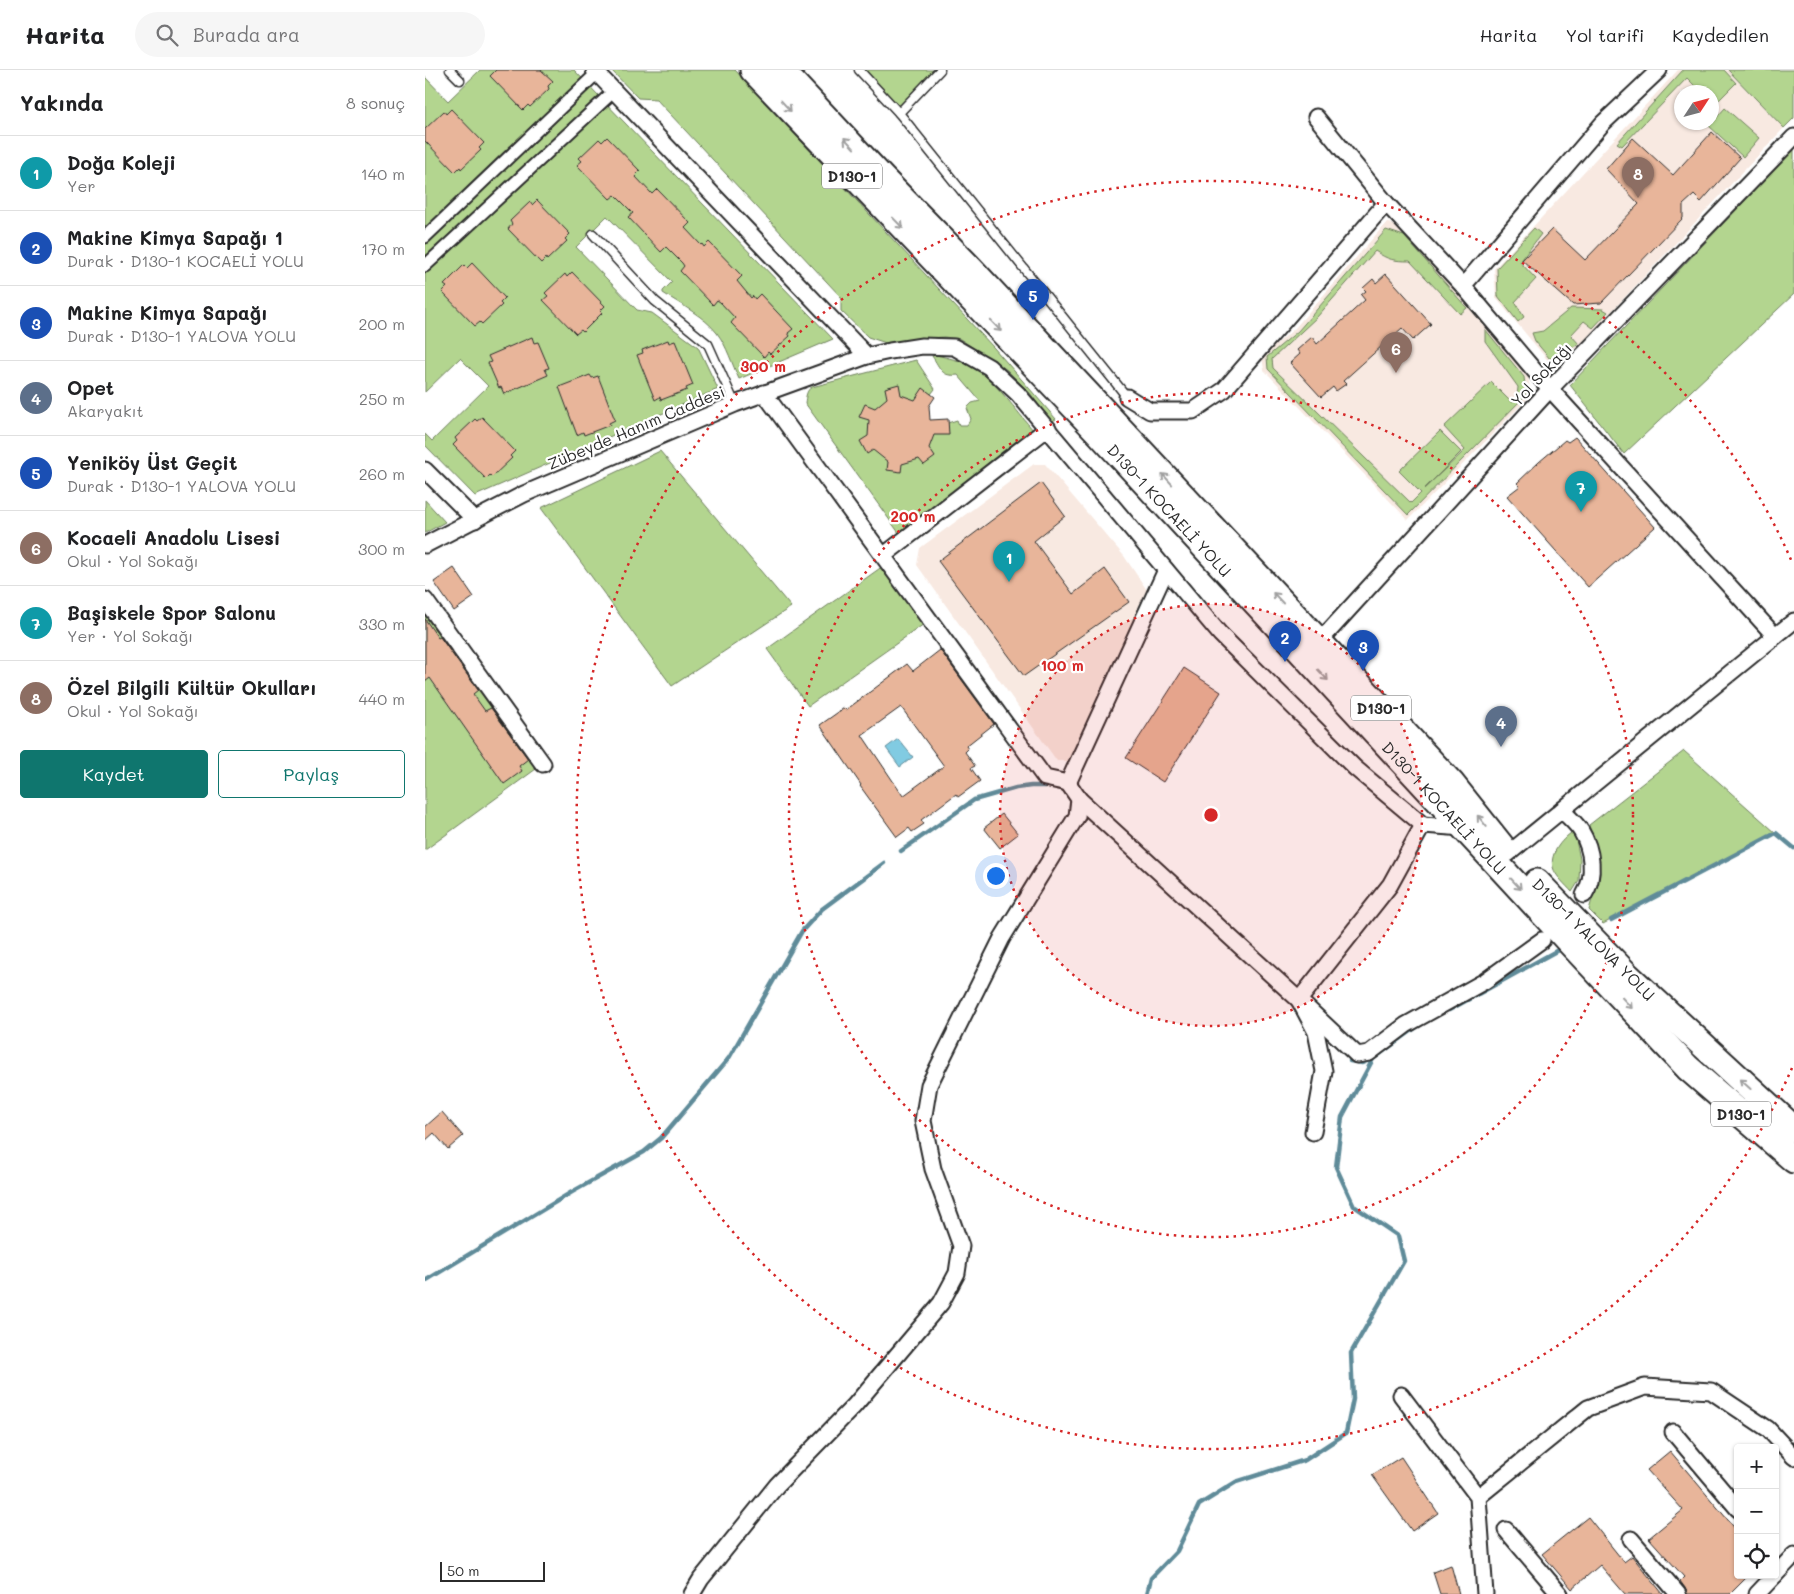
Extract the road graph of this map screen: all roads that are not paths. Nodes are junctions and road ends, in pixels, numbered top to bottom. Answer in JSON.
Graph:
{"nodes":[{"id":1,"x":450,"y":70,"type":"edge"},
{"id":2,"x":753,"y":70,"type":"edge"},
{"id":3,"x":781,"y":70,"type":"edge"},
{"id":4,"x":859,"y":70,"type":"edge"},
{"id":5,"x":940,"y":70,"type":"edge"},
{"id":6,"x":1659,"y":70,"type":"edge"},
{"id":7,"x":595,"y":72,"type":"edge"},
{"id":8,"x":460,"y":80,"type":"dead end"},
{"id":9,"x":614,"y":91,"type":"junction"},
{"id":10,"x":899,"y":114,"type":"junction"},
{"id":11,"x":1316,"y":117,"type":"dead end"},
{"id":12,"x":1794,"y":137,"type":"edge"},
{"id":13,"x":1386,"y":203,"type":"junction"},
{"id":14,"x":593,"y":234,"type":"dead end"},
{"id":15,"x":425,"y":237,"type":"edge"},
{"id":16,"x":425,"y":266,"type":"edge"},
{"id":17,"x":965,"y":279,"type":"junction"},
{"id":18,"x":1463,"y":286,"type":"junction"},
{"id":19,"x":867,"y":356,"type":"junction"},
{"id":20,"x":1550,"y":389,"type":"junction"},
{"id":21,"x":764,"y":393,"type":"junction"},
{"id":22,"x":1127,"y":397,"type":"joint"},
{"id":23,"x":735,"y":404,"type":"junction"},
{"id":24,"x":1048,"y":428,"type":"junction"},
{"id":25,"x":425,"y":470,"type":"edge"},
{"id":26,"x":475,"y":520,"type":"junction"},
{"id":27,"x":425,"y":545,"type":"edge"},
{"id":28,"x":883,"y":556,"type":"junction"},
{"id":29,"x":1166,"y":570,"type":"junction"},
{"id":30,"x":425,"y":600,"type":"edge"},
{"id":31,"x":1794,"y":621,"type":"edge"},
{"id":32,"x":1775,"y":636,"type":"junction"},
{"id":33,"x":1319,"y":642,"type":"junction"},
{"id":34,"x":543,"y":764,"type":"dead end"},
{"id":35,"x":1068,"y":783,"type":"junction"},
{"id":36,"x":1079,"y":799,"type":"junction"},
{"id":37,"x":1562,"y":810,"type":"junction"},
{"id":38,"x":1423,"y":825,"type":"junction"},
{"id":39,"x":1464,"y":828,"type":"junction"},
{"id":40,"x":1508,"y":854,"type":"junction"},
{"id":41,"x":1584,"y":895,"type":"dead end"},
{"id":42,"x":1542,"y":940,"type":"dead end"},
{"id":43,"x":1299,"y":1000,"type":"junction"},
{"id":44,"x":1794,"y":1128,"type":"edge"},
{"id":45,"x":1313,"y":1132,"type":"dead end"},
{"id":46,"x":1794,"y":1160,"type":"edge"},
{"id":47,"x":1401,"y":1395,"type":"dead end"},
{"id":48,"x":1673,"y":1432,"type":"dead end"},
{"id":49,"x":1794,"y":1457,"type":"edge"},
{"id":50,"x":1478,"y":1497,"type":"junction"},
{"id":51,"x":1734,"y":1504,"type":"edge"},
{"id":52,"x":1506,"y":1530,"type":"dead end"},
{"id":53,"x":1631,"y":1539,"type":"dead end"},
{"id":54,"x":1781,"y":1565,"type":"edge"},
{"id":55,"x":1763,"y":1592,"type":"edge"},
{"id":56,"x":692,"y":1594,"type":"edge"},
{"id":57,"x":1485,"y":1594,"type":"edge"},
{"id":58,"x":1560,"y":1594,"type":"edge"},
{"id":59,"x":1678,"y":1594,"type":"edge"}],
"edges":[{"from":1,"to":8,"type":"lane"},
{"from":2,"to":17,"type":"highway","name":"D130-1 KOCAELİ YOLU","number":"D130-1","one_way":true},
{"from":17,"to":3,"type":"highway","name":"D130-1 YALOVA YOLU","number":"D130-1","one_way":true},
{"from":4,"to":10,"type":"lane"},
{"from":5,"to":10,"type":"lane"},
{"from":6,"to":18,"type":"street"},
{"from":7,"to":9,"type":"street"},
{"from":7,"to":15,"type":"street"},
{"from":9,"to":16,"type":"street"},
{"from":9,"to":19,"type":"street"},
{"from":10,"to":22,"type":"lane"},
{"from":11,"to":13,"type":"street"},
{"from":12,"to":20,"type":"street","name":"Yol Sokağı"},
{"from":13,"to":18,"type":"street"},
{"from":13,"to":22,"type":"street"},
{"from":14,"to":23,"type":"lane"},
{"from":33,"to":17,"type":"highway","name":"D130-1 YALOVA YOLU","number":"D130-1","one_way":true},
{"from":17,"to":39,"type":"highway","name":"D130-1 KOCAELİ YOLU","number":"D130-1","one_way":true},
{"from":18,"to":20,"type":"street"},
{"from":19,"to":21,"type":"street","name":"Zübeyde Hanım Caddesi"},
{"from":19,"to":24,"type":"street","name":"Zübeyde Hanım Caddesi"},
{"from":20,"to":32,"type":"street"},
{"from":20,"to":33,"type":"street","name":"Yol Sokağı"},
{"from":21,"to":23,"type":"street","name":"Zübeyde Hanım Caddesi"},
{"from":21,"to":28,"type":"street"},
{"from":23,"to":26,"type":"street","name":"Zübeyde Hanım Caddesi"},
{"from":24,"to":28,"type":"street"},
{"from":24,"to":29,"type":"street","name":"Zübeyde Hanım Caddesi"},
{"from":25,"to":26,"type":"street"},
{"from":26,"to":27,"type":"street","name":"Zübeyde Hanım Caddesi"},
{"from":28,"to":35,"type":"street"},
{"from":29,"to":35,"type":"street"},
{"from":29,"to":38,"type":"street","name":"Zübeyde Hanım Caddesi"},
{"from":30,"to":34,"type":"street"},
{"from":31,"to":32,"type":"street"},
{"from":32,"to":37,"type":"street"},
{"from":40,"to":33,"type":"highway","name":"D130-1 YALOVA YOLU","number":"D130-1","one_way":true},
{"from":35,"to":36,"type":"street"},
{"from":36,"to":43,"type":"street"},
{"from":36,"to":56,"type":"street"},
{"from":37,"to":40,"type":"street"},
{"from":37,"to":41,"type":"street"},
{"from":38,"to":39,"type":"street"},
{"from":38,"to":43,"type":"street"},
{"from":39,"to":46,"type":"highway","name":"D130-1 KOCAELİ YOLU","number":"D130-1","one_way":true},
{"from":44,"to":40,"type":"highway","name":"D130-1 YALOVA YOLU","number":"D130-1","one_way":true},
{"from":42,"to":43,"type":"street"},
{"from":43,"to":45,"type":"street"},
{"from":47,"to":50,"type":"street"},
{"from":48,"to":51,"type":"street"},
{"from":49,"to":50,"type":"street"},
{"from":50,"to":57,"type":"street"},
{"from":52,"to":58,"type":"street"},
{"from":53,"to":59,"type":"street"},
{"from":54,"to":55,"type":"street"}]}
